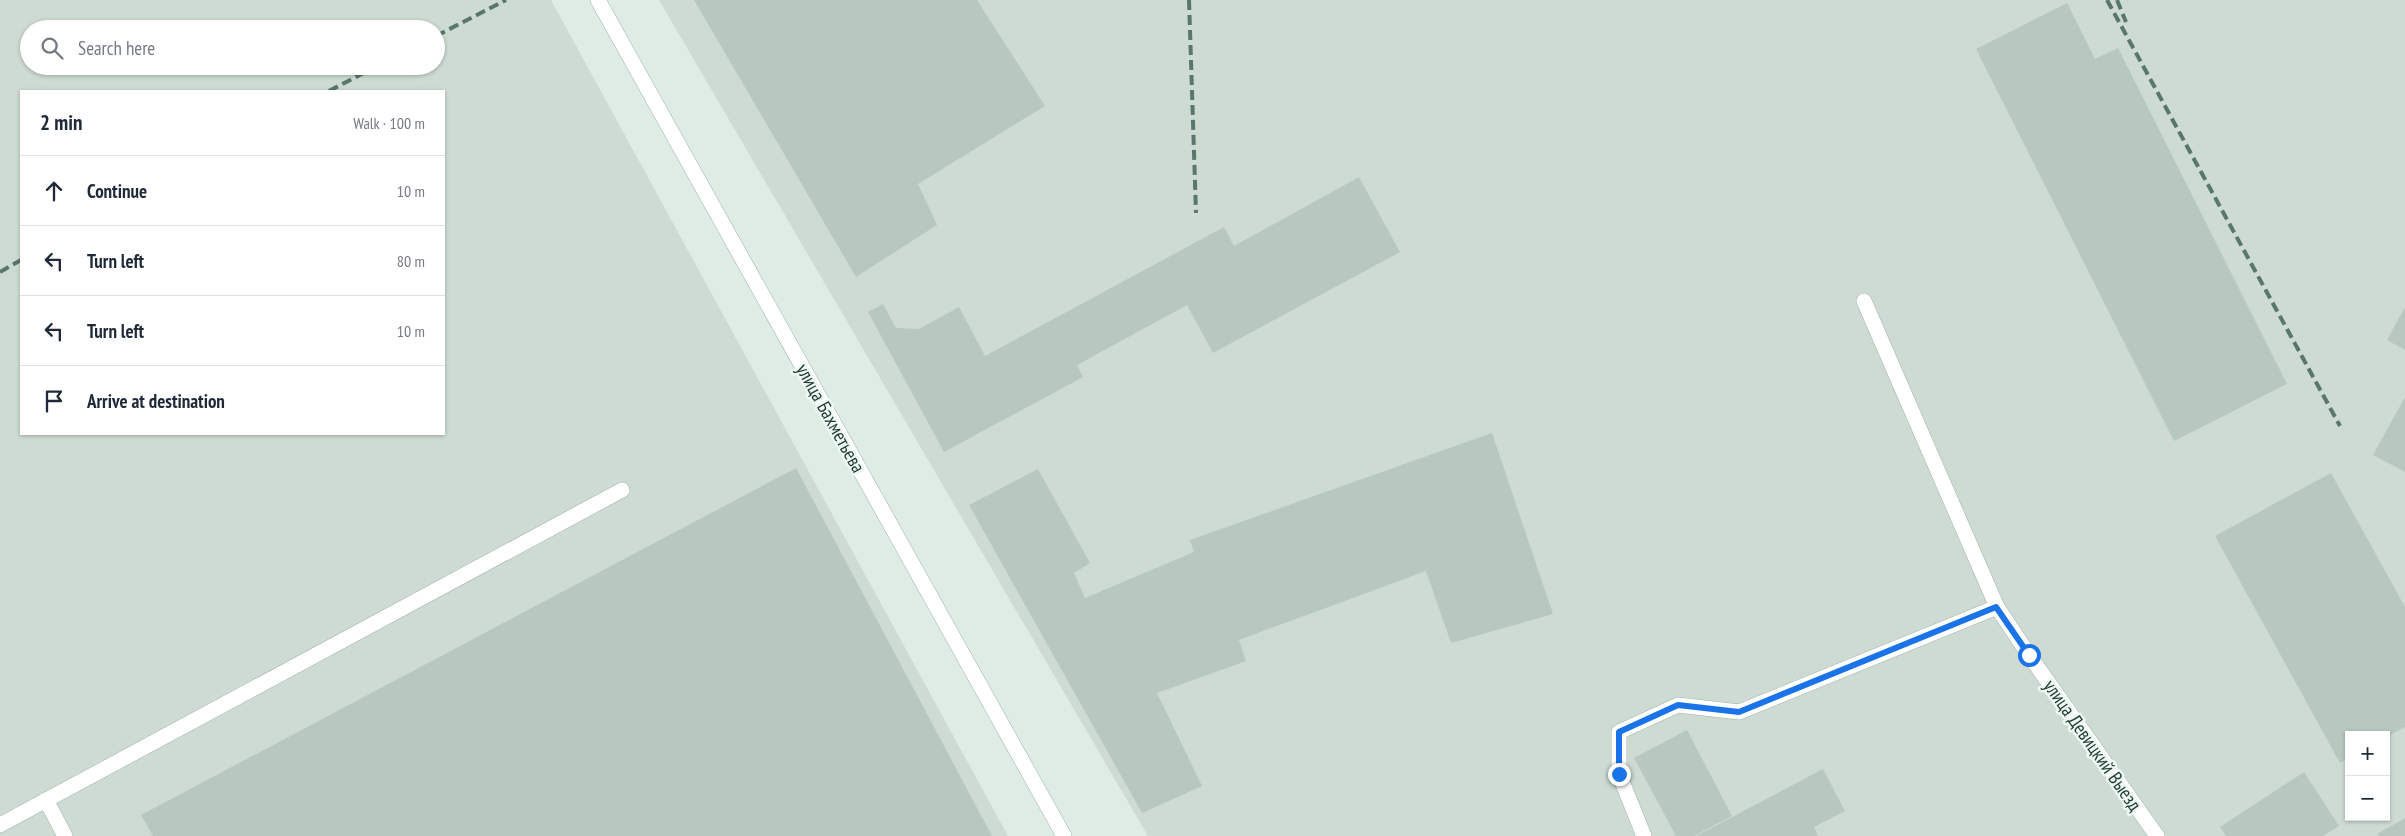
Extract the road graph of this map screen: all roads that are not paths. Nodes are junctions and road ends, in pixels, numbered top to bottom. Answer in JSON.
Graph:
{"nodes":[{"id":1,"x":598,"y":0,"type":"edge"},
{"id":2,"x":1864,"y":301,"type":"dead end"},
{"id":3,"x":622,"y":490,"type":"dead end"},
{"id":4,"x":1996,"y":607,"type":"junction"},
{"id":5,"x":46,"y":800,"type":"junction"},
{"id":6,"x":0,"y":825,"type":"edge"},
{"id":7,"x":65,"y":836,"type":"edge"},
{"id":8,"x":1064,"y":836,"type":"edge"},
{"id":9,"x":1644,"y":836,"type":"edge"},
{"id":10,"x":2157,"y":836,"type":"edge"}],
"edges":[{"from":1,"to":8,"type":"street","name":"улица Бахметьева"},
{"from":2,"to":4,"type":"street","name":"улица Девицкий Выезд"},
{"from":3,"to":5,"type":"street"},
{"from":4,"to":9,"type":"street"},
{"from":4,"to":10,"type":"street","name":"улица Девицкий Выезд"},
{"from":5,"to":6,"type":"street"},
{"from":5,"to":7,"type":"street"}]}
